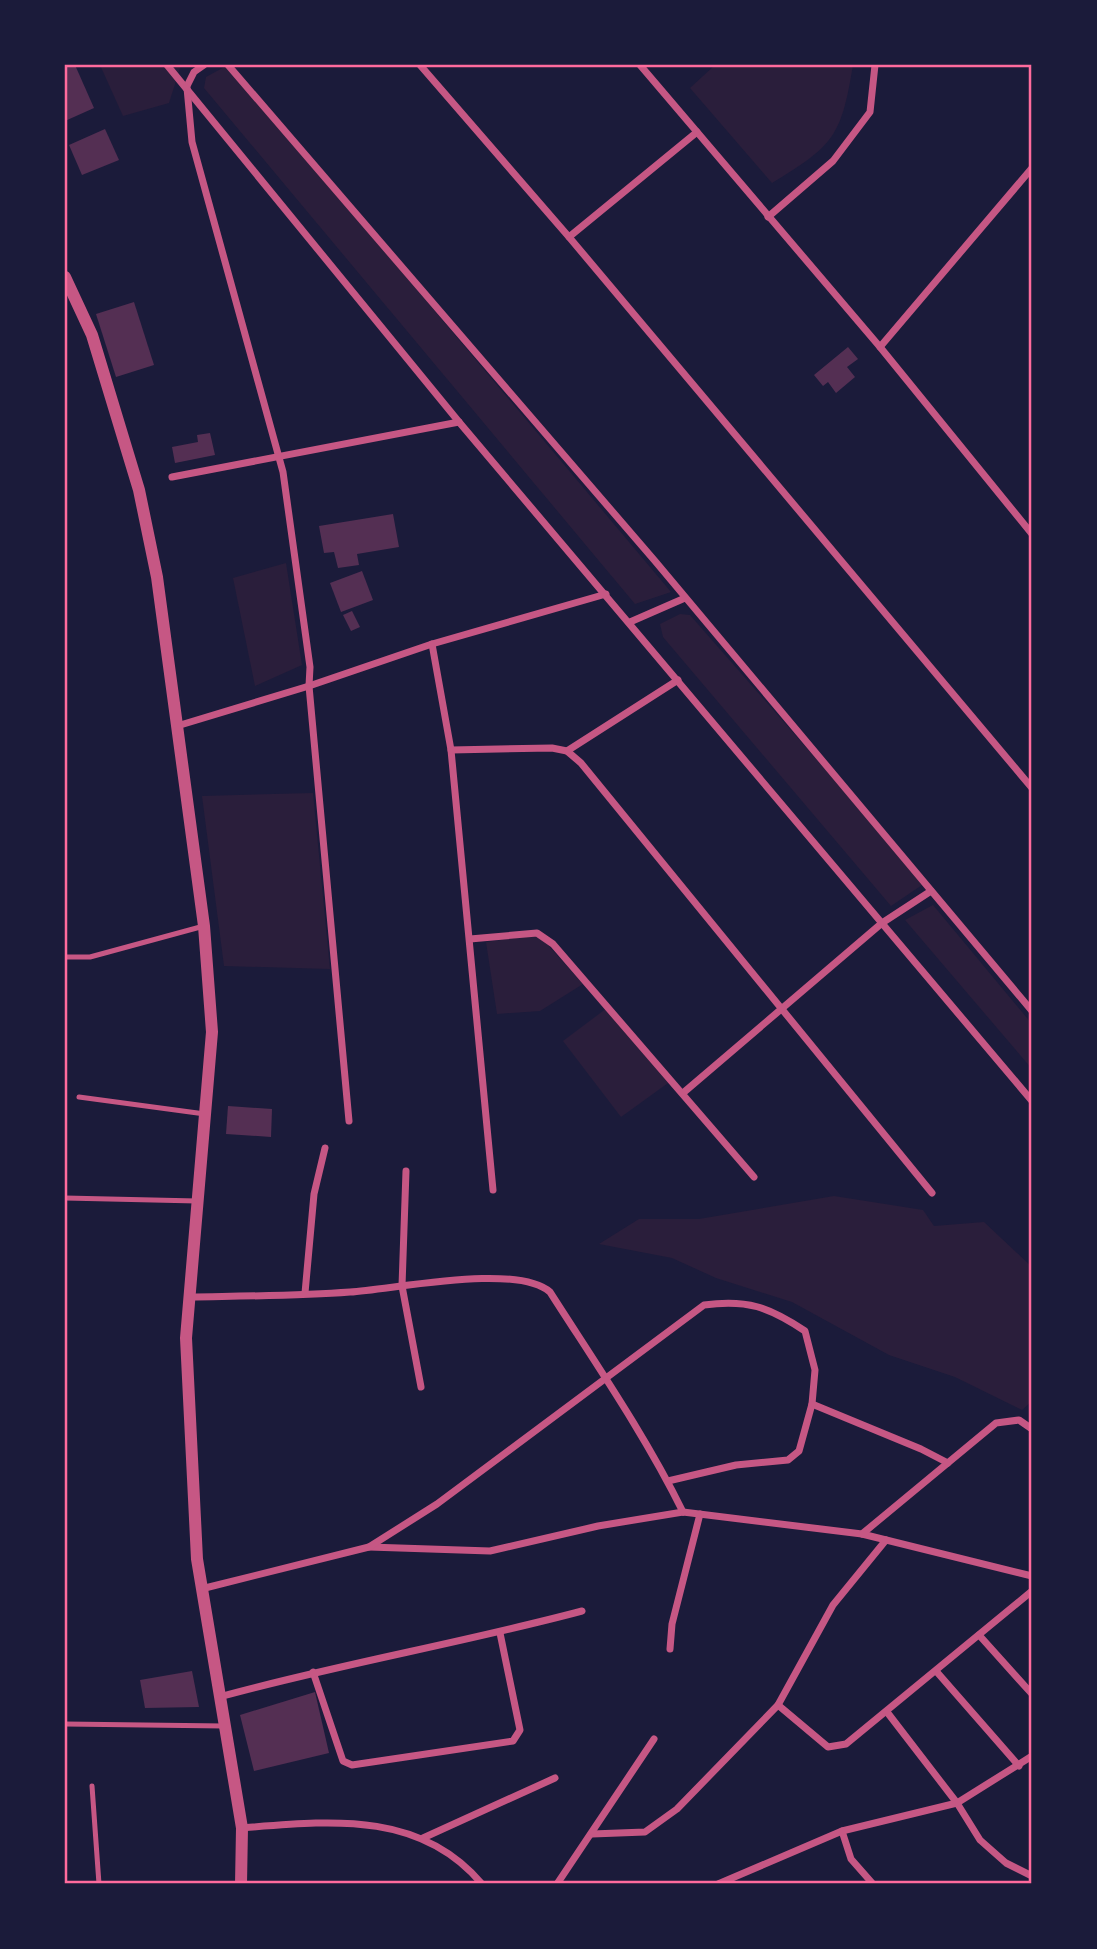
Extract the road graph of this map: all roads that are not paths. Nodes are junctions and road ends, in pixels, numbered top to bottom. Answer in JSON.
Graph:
{"nodes":[{"id":1,"x":167,"y":65,"type":"edge"},
{"id":2,"x":204,"y":65,"type":"edge"},
{"id":3,"x":228,"y":65,"type":"edge"},
{"id":4,"x":420,"y":65,"type":"edge"},
{"id":5,"x":875,"y":65,"type":"edge"},
{"id":6,"x":642,"y":66,"type":"edge"},
{"id":7,"x":187,"y":86,"type":"junction"},
{"id":8,"x":697,"y":132,"type":"junction"},
{"id":9,"x":1032,"y":168,"type":"edge"},
{"id":10,"x":768,"y":217,"type":"junction"},
{"id":11,"x":569,"y":237,"type":"junction"},
{"id":12,"x":65,"y":277,"type":"edge"},
{"id":13,"x":880,"y":346,"type":"junction"},
{"id":14,"x":459,"y":422,"type":"junction"},
{"id":15,"x":279,"y":458,"type":"junction"},
{"id":16,"x":172,"y":477,"type":"dead end"},
{"id":17,"x":1032,"y":534,"type":"edge"},
{"id":18,"x":606,"y":594,"type":"junction"},
{"id":19,"x":685,"y":598,"type":"junction"},
{"id":20,"x":630,"y":622,"type":"junction"},
{"id":21,"x":432,"y":644,"type":"junction"},
{"id":22,"x":678,"y":680,"type":"junction"},
{"id":23,"x":309,"y":686,"type":"junction"},
{"id":24,"x":177,"y":726,"type":"junction"},
{"id":25,"x":451,"y":750,"type":"junction"},
{"id":26,"x":568,"y":751,"type":"junction"},
{"id":27,"x":1032,"y":788,"type":"edge"},
{"id":28,"x":931,"y":891,"type":"junction"},
{"id":29,"x":882,"y":923,"type":"junction"},
{"id":30,"x":204,"y":926,"type":"junction"},
{"id":31,"x":470,"y":939,"type":"junction"},
{"id":32,"x":65,"y":957,"type":"edge"},
{"id":33,"x":783,"y":1007,"type":"junction"},
{"id":34,"x":1032,"y":1011,"type":"edge"},
{"id":35,"x":683,"y":1093,"type":"junction"},
{"id":36,"x":79,"y":1097,"type":"dead end"},
{"id":37,"x":1032,"y":1101,"type":"edge"},
{"id":38,"x":205,"y":1114,"type":"junction"},
{"id":39,"x":349,"y":1121,"type":"dead end"},
{"id":40,"x":325,"y":1148,"type":"dead end"},
{"id":41,"x":406,"y":1171,"type":"dead end"},
{"id":42,"x":754,"y":1177,"type":"dead end"},
{"id":43,"x":493,"y":1190,"type":"dead end"},
{"id":44,"x":932,"y":1193,"type":"dead end"},
{"id":45,"x":65,"y":1198,"type":"edge"},
{"id":46,"x":197,"y":1201,"type":"junction"},
{"id":47,"x":402,"y":1286,"type":"junction"},
{"id":48,"x":305,"y":1293,"type":"junction"},
{"id":49,"x":190,"y":1297,"type":"junction"},
{"id":50,"x":606,"y":1379,"type":"junction"},
{"id":51,"x":421,"y":1387,"type":"dead end"},
{"id":52,"x":812,"y":1404,"type":"junction"},
{"id":53,"x":1032,"y":1429,"type":"edge"},
{"id":54,"x":948,"y":1463,"type":"junction"},
{"id":55,"x":668,"y":1482,"type":"junction"},
{"id":56,"x":683,"y":1512,"type":"junction"},
{"id":57,"x":700,"y":1514,"type":"junction"},
{"id":58,"x":862,"y":1534,"type":"junction"},
{"id":59,"x":886,"y":1540,"type":"junction"},
{"id":60,"x":369,"y":1547,"type":"junction"},
{"id":61,"x":1032,"y":1576,"type":"edge"},
{"id":62,"x":201,"y":1590,"type":"junction"},
{"id":63,"x":1031,"y":1594,"type":"edge"},
{"id":64,"x":582,"y":1611,"type":"dead end"},
{"id":65,"x":499,"y":1633,"type":"junction"},
{"id":66,"x":979,"y":1635,"type":"junction"},
{"id":67,"x":670,"y":1649,"type":"dead end"},
{"id":68,"x":936,"y":1671,"type":"junction"},
{"id":69,"x":313,"y":1672,"type":"junction"},
{"id":70,"x":1032,"y":1694,"type":"edge"},
{"id":71,"x":219,"y":1697,"type":"junction"},
{"id":72,"x":778,"y":1705,"type":"junction"},
{"id":73,"x":887,"y":1712,"type":"junction"},
{"id":74,"x":65,"y":1724,"type":"edge"},
{"id":75,"x":224,"y":1726,"type":"junction"},
{"id":76,"x":654,"y":1739,"type":"dead end"},
{"id":77,"x":1032,"y":1756,"type":"edge"},
{"id":78,"x":1019,"y":1766,"type":"junction"},
{"id":79,"x":555,"y":1778,"type":"dead end"},
{"id":80,"x":92,"y":1786,"type":"dead end"},
{"id":81,"x":957,"y":1803,"type":"junction"},
{"id":82,"x":242,"y":1828,"type":"junction"},
{"id":83,"x":842,"y":1831,"type":"junction"},
{"id":84,"x":592,"y":1834,"type":"junction"},
{"id":85,"x":423,"y":1838,"type":"junction"},
{"id":86,"x":1032,"y":1876,"type":"edge"},
{"id":87,"x":99,"y":1884,"type":"edge"},
{"id":88,"x":241,"y":1884,"type":"edge"},
{"id":89,"x":482,"y":1884,"type":"edge"},
{"id":90,"x":557,"y":1884,"type":"edge"},
{"id":91,"x":718,"y":1884,"type":"edge"},
{"id":92,"x":873,"y":1884,"type":"edge"}],
"edges":[{"from":1,"to":7,"type":"street"},
{"from":2,"to":7,"type":"street"},
{"from":3,"to":19,"type":"street"},
{"from":4,"to":11,"type":"street"},
{"from":5,"to":10,"type":"street"},
{"from":6,"to":8,"type":"street"},
{"from":7,"to":14,"type":"street"},
{"from":7,"to":15,"type":"street"},
{"from":8,"to":10,"type":"street"},
{"from":8,"to":11,"type":"street"},
{"from":9,"to":13,"type":"street"},
{"from":10,"to":13,"type":"street"},
{"from":11,"to":27,"type":"street"},
{"from":12,"to":24,"type":"street"},
{"from":13,"to":17,"type":"street"},
{"from":14,"to":15,"type":"street"},
{"from":14,"to":18,"type":"street"},
{"from":15,"to":16,"type":"street"},
{"from":15,"to":23,"type":"street"},
{"from":18,"to":20,"type":"street"},
{"from":18,"to":21,"type":"street"},
{"from":19,"to":20,"type":"street"},
{"from":19,"to":28,"type":"street"},
{"from":20,"to":22,"type":"street"},
{"from":21,"to":23,"type":"street"},
{"from":21,"to":25,"type":"street"},
{"from":22,"to":26,"type":"street"},
{"from":22,"to":29,"type":"street"},
{"from":23,"to":24,"type":"street"},
{"from":23,"to":39,"type":"street"},
{"from":24,"to":30,"type":"street"},
{"from":25,"to":26,"type":"street"},
{"from":25,"to":31,"type":"street"},
{"from":26,"to":33,"type":"street"},
{"from":28,"to":29,"type":"street"},
{"from":28,"to":34,"type":"street"},
{"from":29,"to":33,"type":"street"},
{"from":29,"to":37,"type":"street"},
{"from":30,"to":32,"type":"lane"},
{"from":30,"to":38,"type":"street"},
{"from":31,"to":35,"type":"street"},
{"from":31,"to":43,"type":"street"},
{"from":33,"to":35,"type":"street"},
{"from":33,"to":44,"type":"street"},
{"from":35,"to":42,"type":"street"},
{"from":36,"to":38,"type":"lane"},
{"from":38,"to":46,"type":"street"},
{"from":40,"to":48,"type":"street"},
{"from":41,"to":47,"type":"street"},
{"from":45,"to":46,"type":"lane"},
{"from":46,"to":49,"type":"street"},
{"from":47,"to":48,"type":"street"},
{"from":47,"to":50,"type":"street"},
{"from":47,"to":51,"type":"street"},
{"from":48,"to":49,"type":"street"},
{"from":49,"to":62,"type":"street"},
{"from":50,"to":52,"type":"street"},
{"from":50,"to":55,"type":"street"},
{"from":50,"to":60,"type":"street"},
{"from":52,"to":54,"type":"street"},
{"from":52,"to":55,"type":"street"},
{"from":53,"to":54,"type":"street"},
{"from":54,"to":58,"type":"street"},
{"from":55,"to":56,"type":"street"},
{"from":56,"to":57,"type":"street"},
{"from":56,"to":60,"type":"street"},
{"from":57,"to":58,"type":"street"},
{"from":57,"to":67,"type":"street"},
{"from":58,"to":59,"type":"street"},
{"from":59,"to":61,"type":"street"},
{"from":59,"to":72,"type":"street"},
{"from":60,"to":62,"type":"street"},
{"from":62,"to":71,"type":"street"},
{"from":63,"to":66,"type":"street"},
{"from":64,"to":65,"type":"street"},
{"from":65,"to":69,"type":"street"},
{"from":65,"to":69,"type":"street"},
{"from":66,"to":68,"type":"street"},
{"from":66,"to":70,"type":"street"},
{"from":68,"to":73,"type":"street"},
{"from":68,"to":78,"type":"street"},
{"from":69,"to":71,"type":"street"},
{"from":71,"to":75,"type":"street"},
{"from":72,"to":73,"type":"street"},
{"from":72,"to":84,"type":"street"},
{"from":73,"to":81,"type":"street"},
{"from":74,"to":75,"type":"lane"},
{"from":75,"to":82,"type":"street"},
{"from":76,"to":84,"type":"street"},
{"from":77,"to":78,"type":"street"},
{"from":78,"to":81,"type":"street"},
{"from":79,"to":85,"type":"street"},
{"from":80,"to":87,"type":"lane"},
{"from":81,"to":83,"type":"street"},
{"from":81,"to":86,"type":"street"},
{"from":82,"to":85,"type":"street"},
{"from":82,"to":88,"type":"street"},
{"from":83,"to":91,"type":"street"},
{"from":83,"to":92,"type":"street"},
{"from":84,"to":90,"type":"street"},
{"from":85,"to":89,"type":"street"}]}
